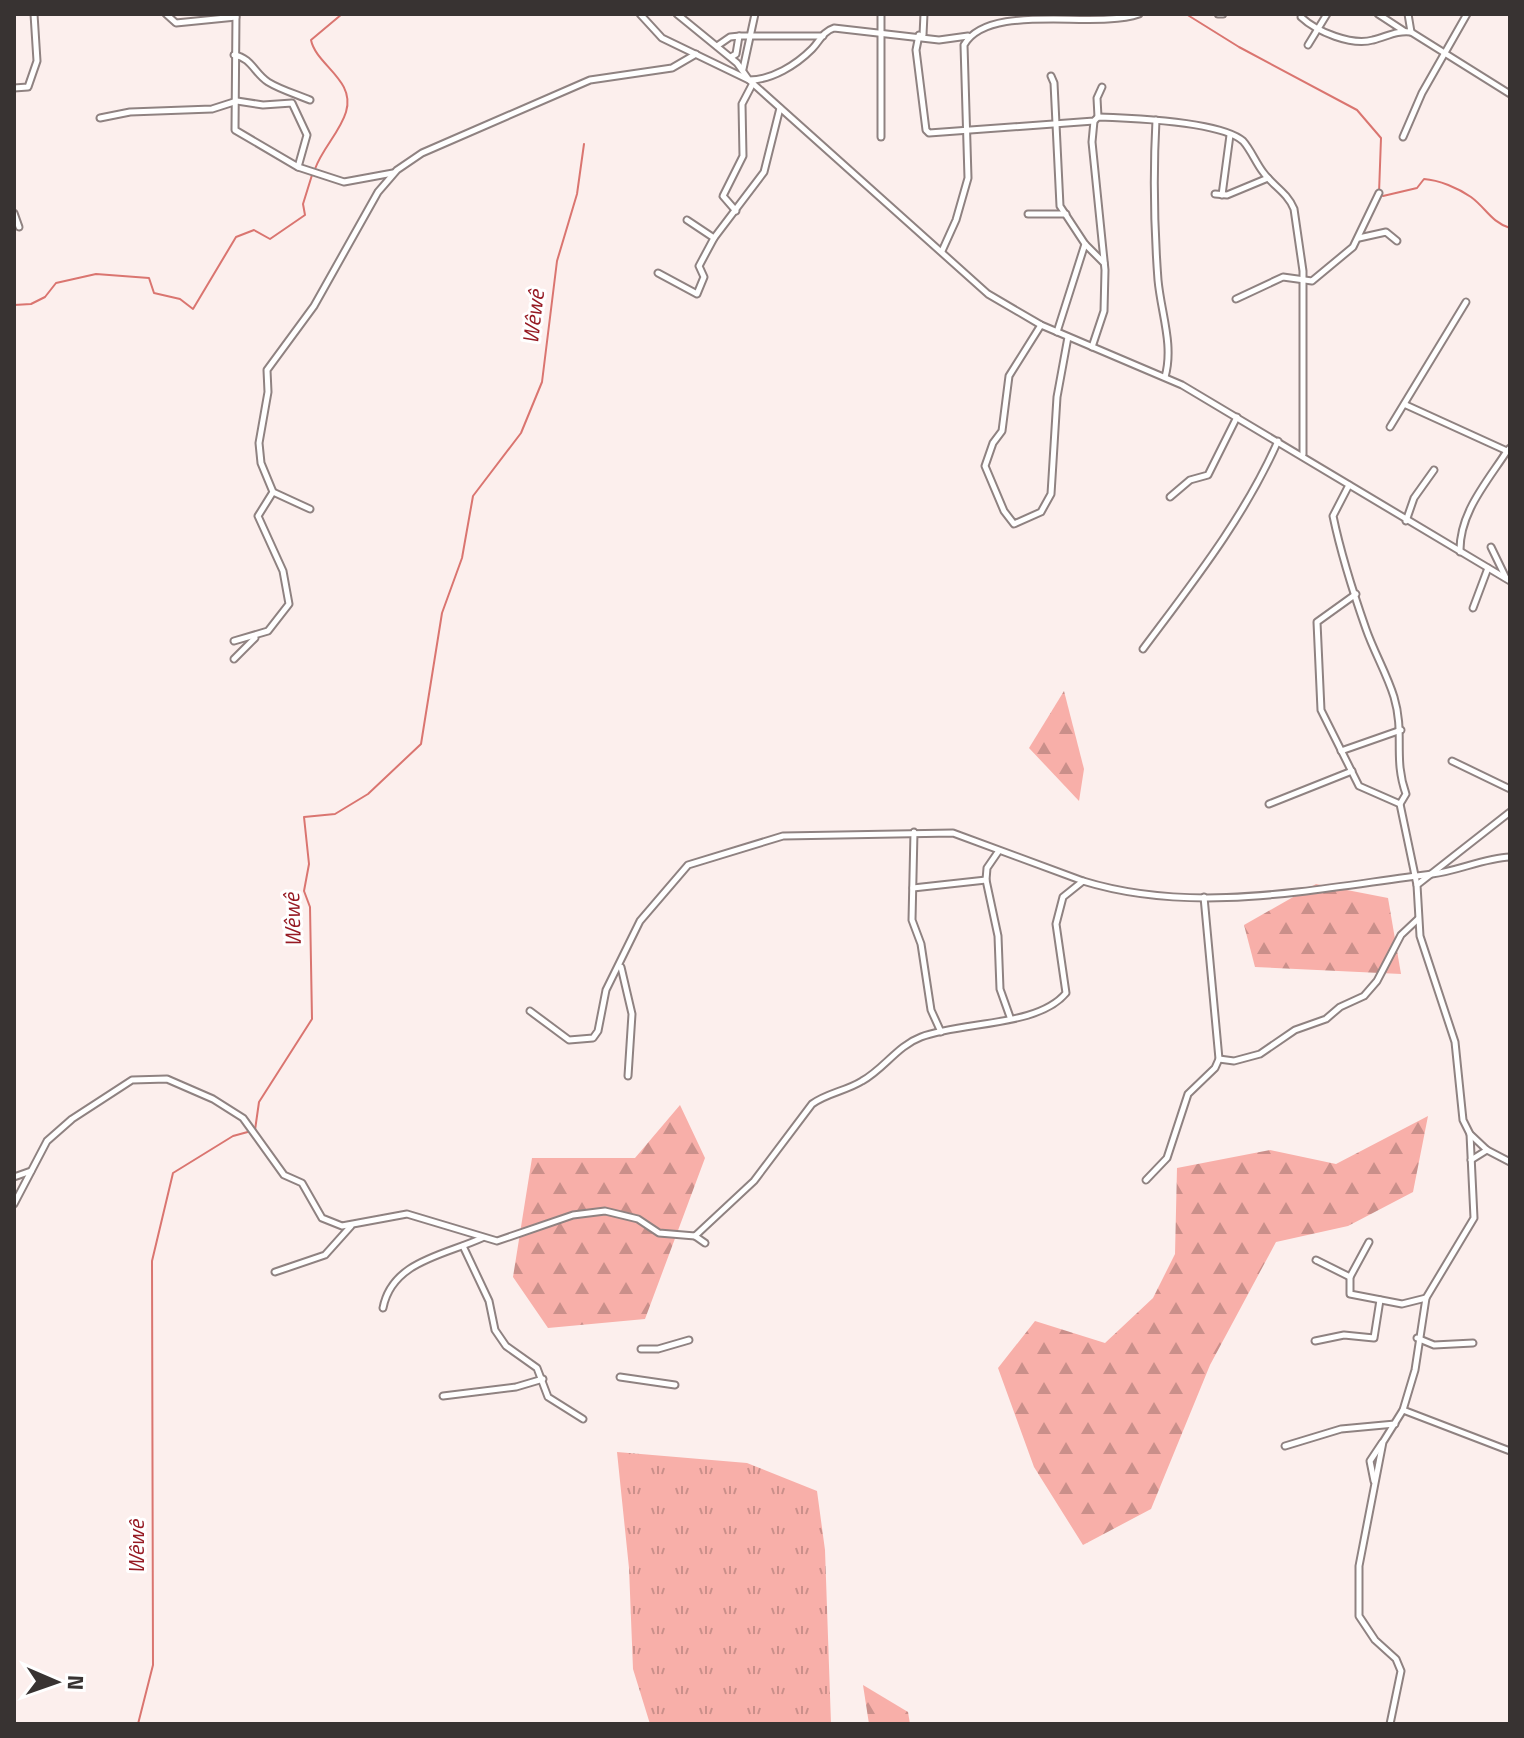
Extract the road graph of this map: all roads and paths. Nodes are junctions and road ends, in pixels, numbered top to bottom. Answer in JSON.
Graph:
{"nodes":[{"id":1,"x":34,"y":14,"type":"edge"},
{"id":2,"x":166,"y":14,"type":"edge"},
{"id":3,"x":640,"y":14,"type":"edge"},
{"id":4,"x":677,"y":14,"type":"edge"},
{"id":5,"x":755,"y":14,"type":"edge"},
{"id":6,"x":881,"y":14,"type":"edge"},
{"id":7,"x":924,"y":14,"type":"edge"},
{"id":8,"x":1139,"y":14,"type":"edge"},
{"id":9,"x":1327,"y":14,"type":"edge"},
{"id":10,"x":1378,"y":14,"type":"edge"},
{"id":11,"x":1408,"y":14,"type":"edge"},
{"id":12,"x":1467,"y":14,"type":"edge"},
{"id":13,"x":236,"y":16,"type":"edge"},
{"id":14,"x":1301,"y":17,"type":"dead end"},
{"id":15,"x":1317,"y":27,"type":"junction"},
{"id":16,"x":1408,"y":31,"type":"junction"},
{"id":17,"x":883,"y":32,"type":"junction"},
{"id":18,"x":751,"y":35,"type":"junction"},
{"id":19,"x":921,"y":35,"type":"junction"},
{"id":20,"x":740,"y":36,"type":"junction"},
{"id":21,"x":823,"y":36,"type":"junction"},
{"id":22,"x":969,"y":36,"type":"junction"},
{"id":23,"x":1308,"y":45,"type":"dead end"},
{"id":24,"x":717,"y":46,"type":"junction"},
{"id":25,"x":697,"y":53,"type":"junction"},
{"id":26,"x":1446,"y":54,"type":"junction"},
{"id":27,"x":234,"y":55,"type":"junction"},
{"id":28,"x":730,"y":57,"type":"junction"},
{"id":29,"x":743,"y":70,"type":"junction"},
{"id":30,"x":1051,"y":76,"type":"dead end"},
{"id":31,"x":751,"y":81,"type":"junction"},
{"id":32,"x":1102,"y":87,"type":"dead end"},
{"id":33,"x":14,"y":88,"type":"edge"},
{"id":34,"x":1510,"y":94,"type":"edge"},
{"id":35,"x":310,"y":100,"type":"dead end"},
{"id":36,"x":237,"y":101,"type":"junction"},
{"id":37,"x":780,"y":108,"type":"junction"},
{"id":38,"x":100,"y":118,"type":"dead end"},
{"id":39,"x":1096,"y":119,"type":"junction"},
{"id":40,"x":1156,"y":120,"type":"junction"},
{"id":41,"x":1056,"y":122,"type":"junction"},
{"id":42,"x":967,"y":129,"type":"junction"},
{"id":43,"x":1230,"y":134,"type":"junction"},
{"id":44,"x":881,"y":137,"type":"dead end"},
{"id":45,"x":1403,"y":137,"type":"dead end"},
{"id":46,"x":298,"y":167,"type":"junction"},
{"id":47,"x":394,"y":173,"type":"junction"},
{"id":48,"x":1269,"y":178,"type":"junction"},
{"id":49,"x":1379,"y":193,"type":"dead end"},
{"id":50,"x":736,"y":211,"type":"junction"},
{"id":51,"x":14,"y":213,"type":"edge"},
{"id":52,"x":1028,"y":214,"type":"dead end"},
{"id":53,"x":1066,"y":214,"type":"junction"},
{"id":54,"x":687,"y":220,"type":"dead end"},
{"id":55,"x":19,"y":227,"type":"dead end"},
{"id":56,"x":714,"y":238,"type":"junction"},
{"id":57,"x":1359,"y":238,"type":"junction"},
{"id":58,"x":1397,"y":241,"type":"dead end"},
{"id":59,"x":1085,"y":244,"type":"junction"},
{"id":60,"x":942,"y":251,"type":"junction"},
{"id":61,"x":1104,"y":263,"type":"junction"},
{"id":62,"x":658,"y":273,"type":"dead end"},
{"id":63,"x":1303,"y":274,"type":"junction"},
{"id":64,"x":1236,"y":299,"type":"dead end"},
{"id":65,"x":1466,"y":302,"type":"dead end"},
{"id":66,"x":1041,"y":325,"type":"junction"},
{"id":67,"x":1057,"y":332,"type":"junction"},
{"id":68,"x":1068,"y":337,"type":"junction"},
{"id":69,"x":1092,"y":347,"type":"junction"},
{"id":70,"x":1165,"y":377,"type":"junction"},
{"id":71,"x":1405,"y":405,"type":"junction"},
{"id":72,"x":1237,"y":417,"type":"junction"},
{"id":73,"x":1390,"y":427,"type":"dead end"},
{"id":74,"x":1278,"y":441,"type":"junction"},
{"id":75,"x":1508,"y":450,"type":"edge"},
{"id":76,"x":1303,"y":454,"type":"junction"},
{"id":77,"x":1434,"y":470,"type":"dead end"},
{"id":78,"x":1349,"y":485,"type":"junction"},
{"id":79,"x":273,"y":492,"type":"junction"},
{"id":80,"x":1170,"y":497,"type":"dead end"},
{"id":81,"x":310,"y":509,"type":"dead end"},
{"id":82,"x":1406,"y":521,"type":"junction"},
{"id":83,"x":1491,"y":547,"type":"dead end"},
{"id":84,"x":1460,"y":552,"type":"junction"},
{"id":85,"x":1488,"y":568,"type":"junction"},
{"id":86,"x":1508,"y":579,"type":"edge"},
{"id":87,"x":1356,"y":594,"type":"junction"},
{"id":88,"x":1473,"y":608,"type":"dead end"},
{"id":89,"x":256,"y":637,"type":"junction"},
{"id":90,"x":234,"y":641,"type":"dead end"},
{"id":91,"x":1143,"y":649,"type":"dead end"},
{"id":92,"x":234,"y":659,"type":"dead end"},
{"id":93,"x":1401,"y":730,"type":"junction"},
{"id":94,"x":1341,"y":751,"type":"junction"},
{"id":95,"x":1452,"y":761,"type":"dead end"},
{"id":96,"x":1352,"y":771,"type":"junction"},
{"id":97,"x":1510,"y":789,"type":"edge"},
{"id":98,"x":1269,"y":804,"type":"dead end"},
{"id":99,"x":1400,"y":804,"type":"junction"},
{"id":100,"x":1510,"y":812,"type":"edge"},
{"id":101,"x":914,"y":832,"type":"junction"},
{"id":102,"x":998,"y":852,"type":"junction"},
{"id":103,"x":1510,"y":857,"type":"edge"},
{"id":104,"x":1435,"y":874,"type":"junction"},
{"id":105,"x":1417,"y":876,"type":"junction"},
{"id":106,"x":986,"y":880,"type":"junction"},
{"id":107,"x":1083,"y":881,"type":"junction"},
{"id":108,"x":1417,"y":885,"type":"junction"},
{"id":109,"x":913,"y":888,"type":"junction"},
{"id":110,"x":1204,"y":897,"type":"junction"},
{"id":111,"x":1418,"y":919,"type":"junction"},
{"id":112,"x":621,"y":966,"type":"junction"},
{"id":113,"x":530,"y":1011,"type":"dead end"},
{"id":114,"x":1010,"y":1017,"type":"junction"},
{"id":115,"x":941,"y":1032,"type":"junction"},
{"id":116,"x":1219,"y":1059,"type":"junction"},
{"id":117,"x":628,"y":1076,"type":"dead end"},
{"id":118,"x":1470,"y":1134,"type":"junction"},
{"id":119,"x":1487,"y":1150,"type":"junction"},
{"id":120,"x":1471,"y":1161,"type":"junction"},
{"id":121,"x":1510,"y":1162,"type":"edge"},
{"id":122,"x":31,"y":1171,"type":"junction"},
{"id":123,"x":14,"y":1177,"type":"edge"},
{"id":124,"x":1146,"y":1180,"type":"dead end"},
{"id":125,"x":14,"y":1204,"type":"edge"},
{"id":126,"x":351,"y":1225,"type":"junction"},
{"id":127,"x":695,"y":1236,"type":"junction"},
{"id":128,"x":483,"y":1238,"type":"junction"},
{"id":129,"x":1369,"y":1242,"type":"dead end"},
{"id":130,"x":705,"y":1243,"type":"dead end"},
{"id":131,"x":463,"y":1246,"type":"junction"},
{"id":132,"x":1316,"y":1260,"type":"dead end"},
{"id":133,"x":275,"y":1272,"type":"dead end"},
{"id":134,"x":1350,"y":1277,"type":"junction"},
{"id":135,"x":1426,"y":1298,"type":"junction"},
{"id":136,"x":1380,"y":1300,"type":"junction"},
{"id":137,"x":383,"y":1308,"type":"dead end"},
{"id":138,"x":1417,"y":1338,"type":"junction"},
{"id":139,"x":689,"y":1340,"type":"dead end"},
{"id":140,"x":1315,"y":1341,"type":"dead end"},
{"id":141,"x":1473,"y":1343,"type":"dead end"},
{"id":142,"x":641,"y":1349,"type":"dead end"},
{"id":143,"x":620,"y":1377,"type":"dead end"},
{"id":144,"x":543,"y":1379,"type":"junction"},
{"id":145,"x":675,"y":1385,"type":"dead end"},
{"id":146,"x":443,"y":1396,"type":"dead end"},
{"id":147,"x":1403,"y":1410,"type":"junction"},
{"id":148,"x":583,"y":1419,"type":"dead end"},
{"id":149,"x":1395,"y":1424,"type":"junction"},
{"id":150,"x":1285,"y":1446,"type":"dead end"},
{"id":151,"x":1510,"y":1451,"type":"edge"},
{"id":152,"x":1390,"y":1724,"type":"edge"}],
"edges":[{"from":1,"to":33,"type":"street"},
{"from":2,"to":13,"type":"street"},
{"from":3,"to":25,"type":"street"},
{"from":4,"to":24,"type":"street"},
{"from":5,"to":18,"type":"street"},
{"from":6,"to":17,"type":"street"},
{"from":7,"to":19,"type":"street"},
{"from":8,"to":22,"type":"street"},
{"from":9,"to":15,"type":"street"},
{"from":10,"to":16,"type":"street"},
{"from":11,"to":16,"type":"street"},
{"from":12,"to":26,"type":"street"},
{"from":13,"to":27,"type":"street"},
{"from":14,"to":15,"type":"street"},
{"from":15,"to":16,"type":"street"},
{"from":15,"to":23,"type":"street"},
{"from":16,"to":26,"type":"street"},
{"from":17,"to":19,"type":"street"},
{"from":17,"to":21,"type":"street"},
{"from":17,"to":44,"type":"street"},
{"from":18,"to":20,"type":"street"},
{"from":18,"to":21,"type":"street"},
{"from":18,"to":29,"type":"street"},
{"from":19,"to":22,"type":"street"},
{"from":19,"to":42,"type":"street"},
{"from":20,"to":24,"type":"street"},
{"from":20,"to":28,"type":"street"},
{"from":21,"to":31,"type":"street"},
{"from":22,"to":42,"type":"street"},
{"from":24,"to":28,"type":"street"},
{"from":25,"to":31,"type":"street"},
{"from":25,"to":47,"type":"street"},
{"from":26,"to":34,"type":"street"},
{"from":26,"to":45,"type":"street"},
{"from":27,"to":35,"type":"street"},
{"from":27,"to":36,"type":"street"},
{"from":28,"to":29,"type":"street"},
{"from":29,"to":31,"type":"street"},
{"from":30,"to":41,"type":"street"},
{"from":31,"to":37,"type":"street"},
{"from":31,"to":50,"type":"street"},
{"from":32,"to":39,"type":"street"},
{"from":36,"to":38,"type":"street"},
{"from":36,"to":46,"type":"street"},
{"from":36,"to":46,"type":"street"},
{"from":37,"to":50,"type":"street"},
{"from":37,"to":60,"type":"street"},
{"from":39,"to":40,"type":"street"},
{"from":39,"to":41,"type":"street"},
{"from":39,"to":61,"type":"street"},
{"from":40,"to":43,"type":"street"},
{"from":40,"to":70,"type":"street"},
{"from":41,"to":42,"type":"street"},
{"from":41,"to":53,"type":"street"},
{"from":42,"to":60,"type":"street"},
{"from":43,"to":48,"type":"street"},
{"from":43,"to":48,"type":"street"},
{"from":46,"to":47,"type":"street"},
{"from":47,"to":79,"type":"street"},
{"from":48,"to":63,"type":"street"},
{"from":49,"to":57,"type":"street"},
{"from":50,"to":56,"type":"street"},
{"from":51,"to":55,"type":"street"},
{"from":52,"to":53,"type":"street"},
{"from":53,"to":59,"type":"street"},
{"from":54,"to":56,"type":"street"},
{"from":56,"to":62,"type":"street"},
{"from":57,"to":58,"type":"street"},
{"from":57,"to":63,"type":"street"},
{"from":59,"to":61,"type":"street"},
{"from":59,"to":67,"type":"street"},
{"from":60,"to":66,"type":"street"},
{"from":61,"to":69,"type":"street"},
{"from":63,"to":64,"type":"street"},
{"from":63,"to":76,"type":"street"},
{"from":65,"to":71,"type":"street"},
{"from":66,"to":67,"type":"street"},
{"from":66,"to":68,"type":"street"},
{"from":67,"to":68,"type":"street"},
{"from":68,"to":69,"type":"street"},
{"from":69,"to":70,"type":"street"},
{"from":70,"to":72,"type":"street"},
{"from":71,"to":73,"type":"street"},
{"from":71,"to":75,"type":"street"},
{"from":72,"to":74,"type":"street"},
{"from":72,"to":80,"type":"street"},
{"from":74,"to":76,"type":"street"},
{"from":74,"to":91,"type":"street"},
{"from":75,"to":84,"type":"street"},
{"from":76,"to":78,"type":"street"},
{"from":77,"to":82,"type":"street"},
{"from":78,"to":82,"type":"street"},
{"from":78,"to":87,"type":"street"},
{"from":79,"to":81,"type":"street"},
{"from":79,"to":89,"type":"street"},
{"from":82,"to":84,"type":"street"},
{"from":83,"to":86,"type":"street"},
{"from":84,"to":85,"type":"street"},
{"from":85,"to":86,"type":"street"},
{"from":85,"to":88,"type":"street"},
{"from":87,"to":93,"type":"street"},
{"from":87,"to":94,"type":"street"},
{"from":89,"to":90,"type":"street"},
{"from":89,"to":92,"type":"street"},
{"from":93,"to":94,"type":"street"},
{"from":93,"to":99,"type":"street"},
{"from":94,"to":96,"type":"street"},
{"from":95,"to":97,"type":"street"},
{"from":96,"to":98,"type":"street"},
{"from":96,"to":99,"type":"street"},
{"from":99,"to":105,"type":"street"},
{"from":100,"to":104,"type":"street"},
{"from":101,"to":102,"type":"street"},
{"from":101,"to":109,"type":"street"},
{"from":101,"to":112,"type":"street"},
{"from":102,"to":106,"type":"street"},
{"from":102,"to":107,"type":"street"},
{"from":103,"to":104,"type":"street"},
{"from":104,"to":105,"type":"street"},
{"from":104,"to":108,"type":"street"},
{"from":105,"to":108,"type":"street"},
{"from":105,"to":110,"type":"street"},
{"from":106,"to":109,"type":"street"},
{"from":106,"to":114,"type":"street"},
{"from":107,"to":110,"type":"street"},
{"from":107,"to":114,"type":"street"},
{"from":108,"to":111,"type":"street"},
{"from":109,"to":115,"type":"street"},
{"from":110,"to":116,"type":"street"},
{"from":111,"to":116,"type":"street"},
{"from":111,"to":118,"type":"street"},
{"from":112,"to":113,"type":"street"},
{"from":112,"to":117,"type":"street"},
{"from":114,"to":115,"type":"street"},
{"from":115,"to":127,"type":"street"},
{"from":116,"to":124,"type":"street"},
{"from":118,"to":119,"type":"street"},
{"from":118,"to":120,"type":"street"},
{"from":119,"to":120,"type":"street"},
{"from":119,"to":121,"type":"street"},
{"from":120,"to":135,"type":"street"},
{"from":122,"to":123,"type":"street"},
{"from":122,"to":125,"type":"street"},
{"from":122,"to":126,"type":"street"},
{"from":126,"to":128,"type":"street"},
{"from":126,"to":133,"type":"street"},
{"from":127,"to":128,"type":"street"},
{"from":127,"to":130,"type":"street"},
{"from":128,"to":131,"type":"street"},
{"from":129,"to":134,"type":"street"},
{"from":131,"to":137,"type":"street"},
{"from":131,"to":144,"type":"street"},
{"from":132,"to":134,"type":"street"},
{"from":134,"to":136,"type":"street"},
{"from":135,"to":136,"type":"street"},
{"from":135,"to":138,"type":"street"},
{"from":136,"to":140,"type":"street"},
{"from":138,"to":141,"type":"street"},
{"from":138,"to":147,"type":"street"},
{"from":139,"to":142,"type":"street"},
{"from":143,"to":145,"type":"street"},
{"from":144,"to":146,"type":"street"},
{"from":144,"to":148,"type":"street"},
{"from":147,"to":149,"type":"street"},
{"from":147,"to":151,"type":"street"},
{"from":149,"to":150,"type":"street"},
{"from":149,"to":152,"type":"street"}]}
